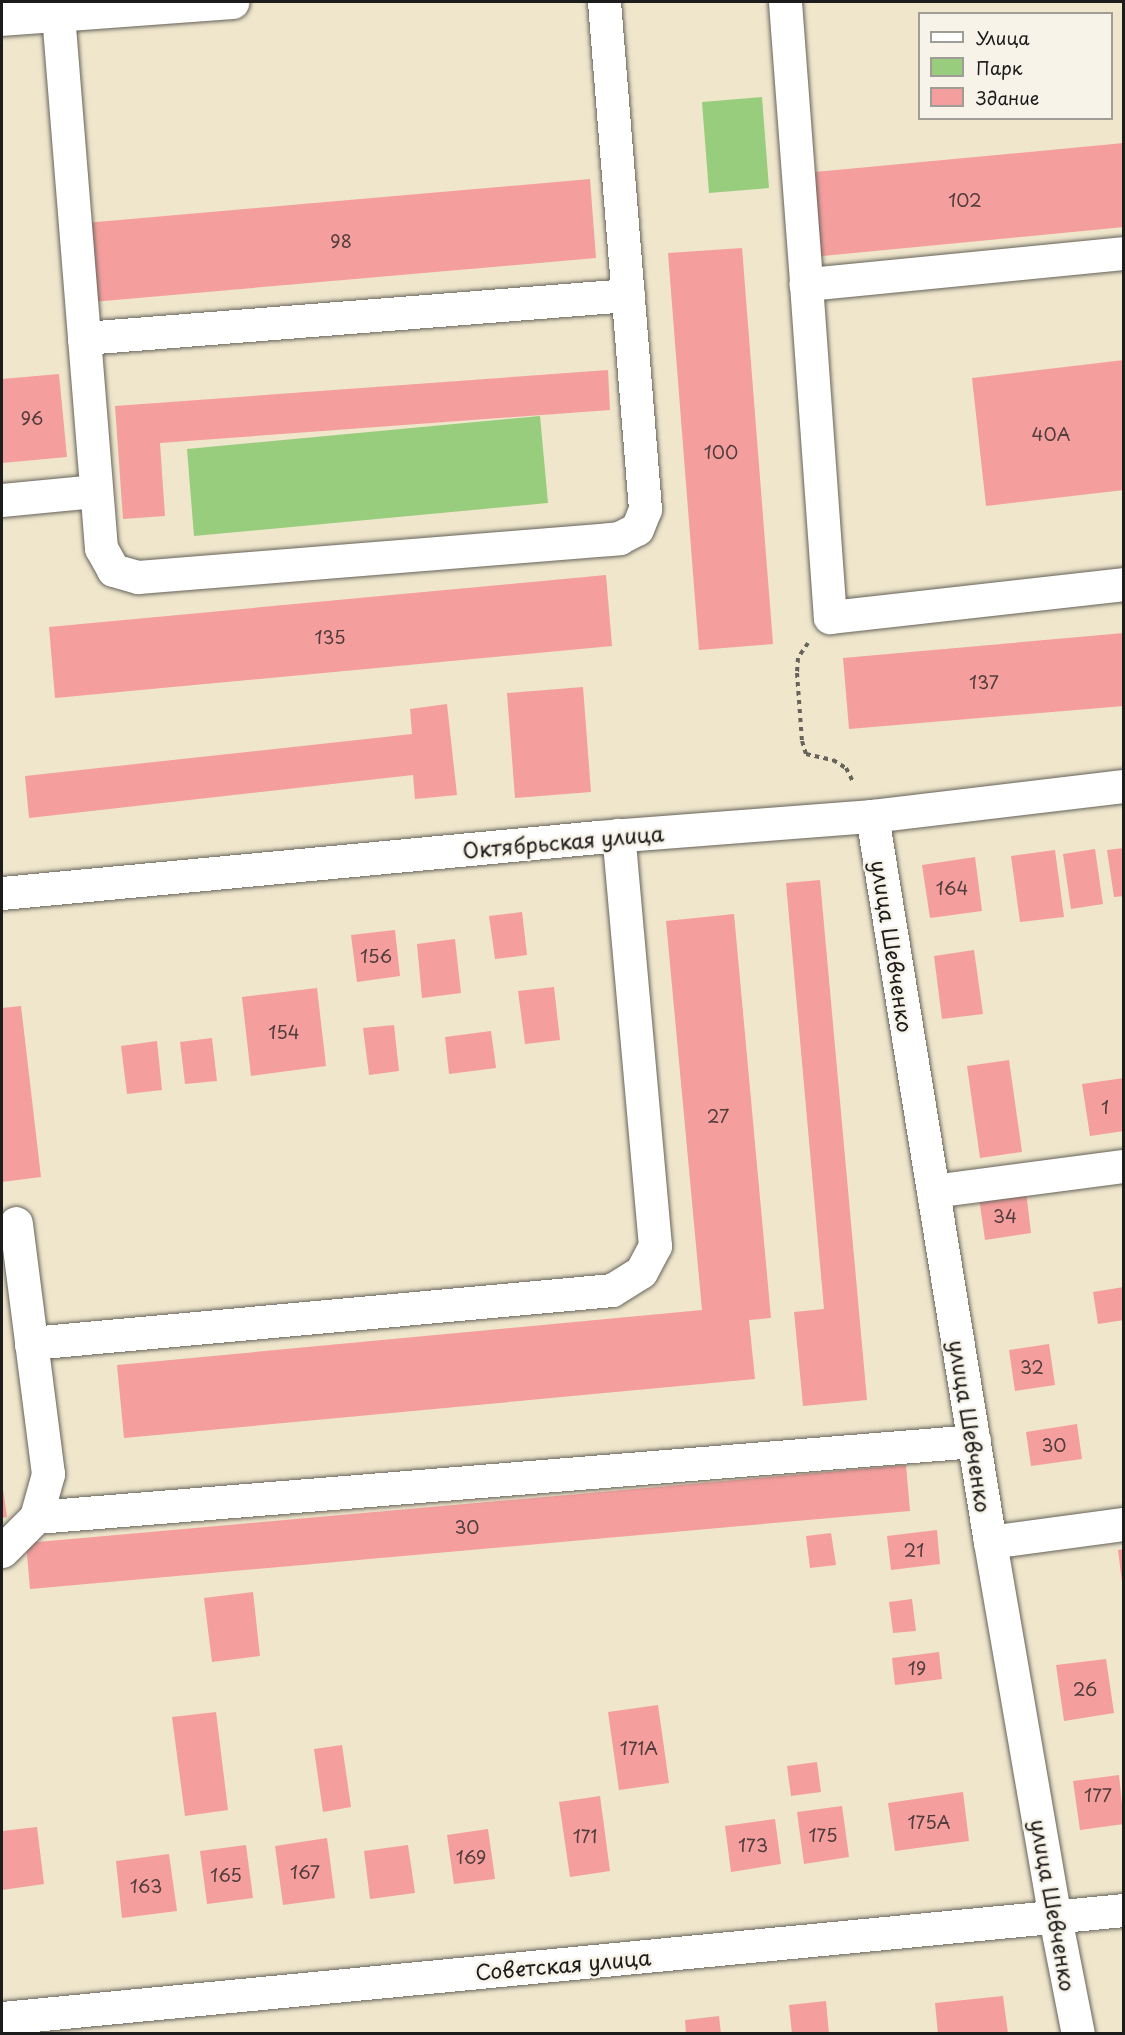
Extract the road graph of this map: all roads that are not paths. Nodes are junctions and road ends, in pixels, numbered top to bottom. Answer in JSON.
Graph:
{"nodes":[{"id":1,"x":232,"y":2,"type":"edge"},
{"id":2,"x":603,"y":2,"type":"edge"},
{"id":3,"x":785,"y":2,"type":"edge"},
{"id":4,"x":58,"y":15,"type":"junction"},
{"id":5,"x":2,"y":19,"type":"edge"},
{"id":6,"x":1124,"y":253,"type":"edge"},
{"id":7,"x":806,"y":284,"type":"junction"},
{"id":8,"x":628,"y":295,"type":"junction"},
{"id":9,"x":84,"y":338,"type":"junction"},
{"id":10,"x":96,"y":491,"type":"junction"},
{"id":11,"x":2,"y":500,"type":"edge"},
{"id":12,"x":1124,"y":584,"type":"edge"},
{"id":13,"x":1124,"y":786,"type":"edge"},
{"id":14,"x":872,"y":816,"type":"junction"},
{"id":15,"x":618,"y":835,"type":"junction"},
{"id":16,"x":2,"y":892,"type":"edge"},
{"id":17,"x":1124,"y":1166,"type":"edge"},
{"id":18,"x":933,"y":1191,"type":"junction"},
{"id":19,"x":16,"y":1224,"type":"dead end"},
{"id":20,"x":31,"y":1343,"type":"junction"},
{"id":21,"x":974,"y":1441,"type":"junction"},
{"id":22,"x":36,"y":1517,"type":"junction"},
{"id":23,"x":1124,"y":1524,"type":"edge"},
{"id":24,"x":990,"y":1542,"type":"junction"},
{"id":25,"x":2,"y":1551,"type":"edge"},
{"id":26,"x":1124,"y":1910,"type":"edge"},
{"id":27,"x":1055,"y":1917,"type":"junction"},
{"id":28,"x":2,"y":2018,"type":"edge"},
{"id":29,"x":1078,"y":2034,"type":"edge"}],
"edges":[{"from":1,"to":4,"type":"street"},
{"from":2,"to":8,"type":"street"},
{"from":3,"to":7,"type":"street"},
{"from":4,"to":5,"type":"street"},
{"from":4,"to":9,"type":"street"},
{"from":6,"to":7,"type":"street"},
{"from":7,"to":12,"type":"street"},
{"from":8,"to":9,"type":"street"},
{"from":8,"to":10,"type":"street"},
{"from":9,"to":10,"type":"street"},
{"from":10,"to":11,"type":"street"},
{"from":13,"to":14,"type":"street","name":"Октябрьская улица"},
{"from":14,"to":15,"type":"street","name":"Октябрьская улица"},
{"from":14,"to":18,"type":"street","name":"улица Шевченко"},
{"from":15,"to":16,"type":"street","name":"Октябрьская улица"},
{"from":15,"to":20,"type":"street"},
{"from":17,"to":18,"type":"street"},
{"from":18,"to":21,"type":"street","name":"улица Шевченко"},
{"from":19,"to":20,"type":"street"},
{"from":20,"to":22,"type":"street"},
{"from":21,"to":22,"type":"street"},
{"from":21,"to":24,"type":"street","name":"улица Шевченко"},
{"from":22,"to":25,"type":"street"},
{"from":23,"to":24,"type":"street"},
{"from":24,"to":27,"type":"street","name":"улица Шевченко"},
{"from":26,"to":27,"type":"street","name":"Советская улица"},
{"from":27,"to":28,"type":"street","name":"Советская улица"},
{"from":27,"to":29,"type":"street","name":"улица Шевченко"}]}
